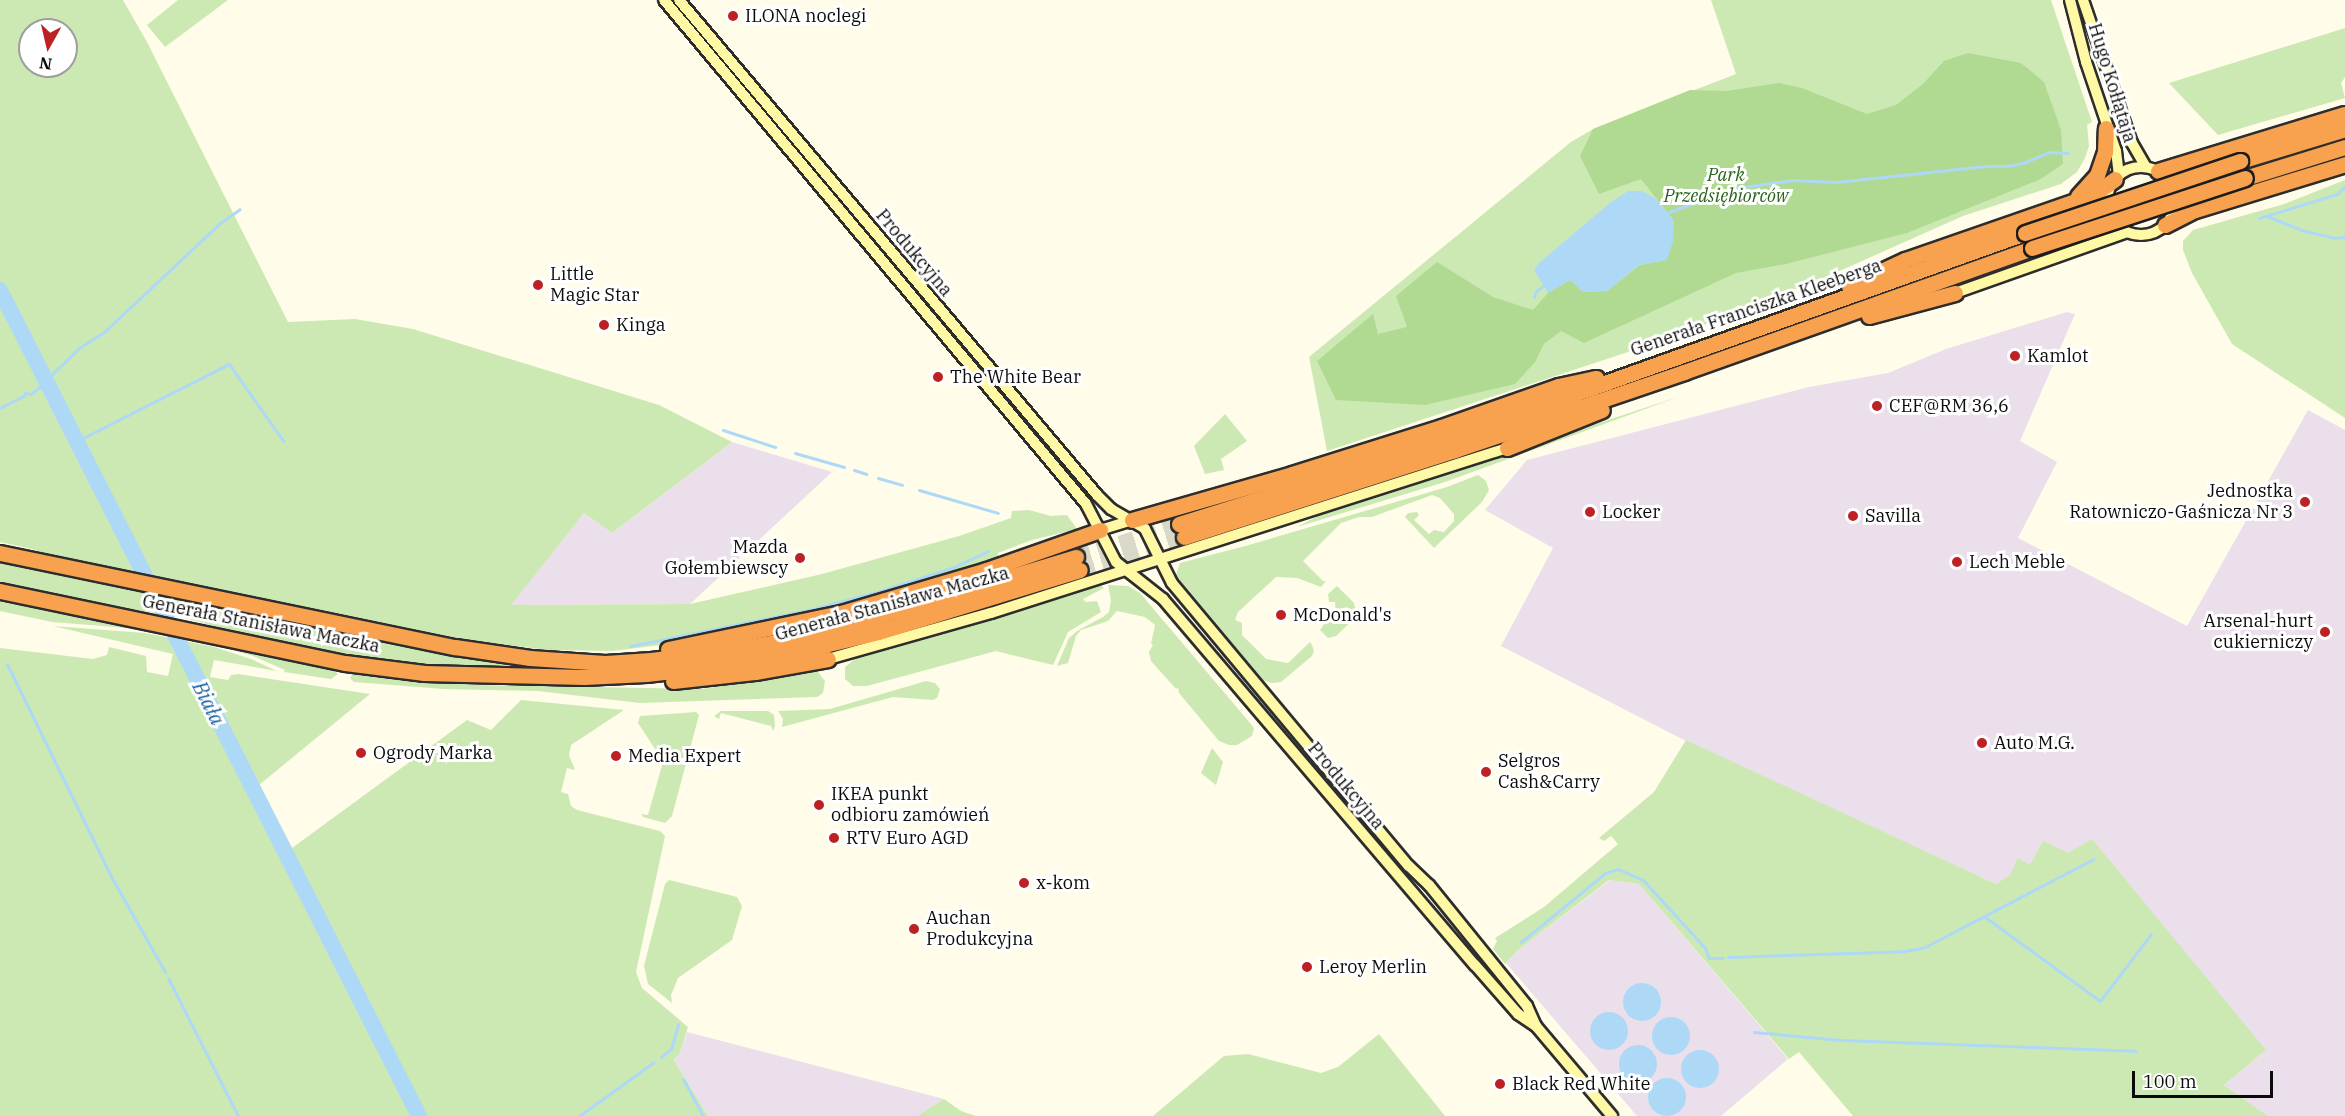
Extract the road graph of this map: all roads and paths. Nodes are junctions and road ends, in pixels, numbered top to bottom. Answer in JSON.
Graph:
{"nodes":[{"id":1,"x":664,"y":0,"type":"edge"},
{"id":2,"x":679,"y":0,"type":"edge"},
{"id":3,"x":2070,"y":0,"type":"edge"},
{"id":4,"x":2083,"y":0,"type":"edge"},
{"id":5,"x":2345,"y":114,"type":"edge"},
{"id":6,"x":2106,"y":128,"type":"junction"},
{"id":7,"x":2345,"y":129,"type":"edge"},
{"id":8,"x":2345,"y":147,"type":"edge"},
{"id":9,"x":2345,"y":164,"type":"edge"},
{"id":10,"x":2152,"y":169,"type":"junction"},
{"id":11,"x":2117,"y":177,"type":"junction"},
{"id":12,"x":2074,"y":200,"type":"junction"},
{"id":13,"x":2165,"y":225,"type":"junction"},
{"id":14,"x":2127,"y":232,"type":"junction"},
{"id":15,"x":1954,"y":293,"type":"joint"},
{"id":16,"x":1781,"y":320,"type":"junction"},
{"id":17,"x":1793,"y":333,"type":"junction"},
{"id":18,"x":984,"y":362,"type":"junction"},
{"id":19,"x":1647,"y":367,"type":"junction"},
{"id":20,"x":975,"y":369,"type":"junction"},
{"id":21,"x":1684,"y":372,"type":"junction"},
{"id":22,"x":1507,"y":448,"type":"joint"},
{"id":23,"x":1132,"y":520,"type":"junction"},
{"id":24,"x":1100,"y":530,"type":"junction"},
{"id":25,"x":0,"y":553,"type":"edge"},
{"id":26,"x":1161,"y":559,"type":"junction"},
{"id":27,"x":1127,"y":570,"type":"junction"},
{"id":28,"x":0,"y":591,"type":"edge"},
{"id":29,"x":495,"y":654,"type":"junction"},
{"id":30,"x":828,"y":659,"type":"joint"},
{"id":31,"x":542,"y":677,"type":"junction"},
{"id":32,"x":1476,"y":942,"type":"junction"},
{"id":33,"x":1463,"y":951,"type":"junction"},
{"id":34,"x":1536,"y":1026,"type":"junction"},
{"id":35,"x":1612,"y":1116,"type":"edge"}],
"edges":[{"from":1,"to":20,"type":"main road","name":"Produkcyjna"},
{"from":2,"to":18,"type":"main road","name":"Produkcyjna"},
{"from":3,"to":6,"type":"main road","name":"Hugo Kołłątaja"},
{"from":4,"to":10,"type":"main road","name":"Hugo Kołłątaja"},
{"from":5,"to":10,"type":"highway"},
{"from":6,"to":11,"type":"main road","name":"Hugo Kołłątaja"},
{"from":6,"to":12,"type":"highway"},
{"from":7,"to":16,"type":"highway","name":"Generała Franciszka Kleeberga","bridge":true},
{"from":8,"to":17,"type":"highway","name":"Generała Franciszka Kleeberga","bridge":true},
{"from":9,"to":13,"type":"highway"},
{"from":10,"to":11,"type":"main road"},
{"from":10,"to":13,"type":"main road"},
{"from":11,"to":12,"type":"highway"},
{"from":11,"to":14,"type":"main road"},
{"from":12,"to":16,"type":"highway"},
{"from":13,"to":14,"type":"main road"},
{"from":14,"to":15,"type":"main road"},
{"from":15,"to":17,"type":"highway"},
{"from":16,"to":19,"type":"highway","name":"Generała Franciszka Kleeberga"},
{"from":17,"to":21,"type":"highway","name":"Generała Franciszka Kleeberga"},
{"from":18,"to":20,"type":"main road"},
{"from":18,"to":23,"type":"main road","name":"Produkcyjna"},
{"from":19,"to":21,"type":"highway","name":"Generała Franciszka Kleeberga"},
{"from":19,"to":23,"type":"highway"},
{"from":20,"to":24,"type":"main road","name":"Produkcyjna"},
{"from":21,"to":22,"type":"highway"},
{"from":22,"to":26,"type":"main road"},
{"from":23,"to":24,"type":"main road"},
{"from":23,"to":26,"type":"main road","name":"Produkcyjna"},
{"from":24,"to":27,"type":"main road","name":"Produkcyjna"},
{"from":24,"to":29,"type":"highway"},
{"from":25,"to":29,"type":"highway","name":"Generała Stanisława Maczka"},
{"from":26,"to":27,"type":"main road"},
{"from":26,"to":32,"type":"main road","name":"Produkcyjna"},
{"from":27,"to":30,"type":"main road"},
{"from":27,"to":33,"type":"main road","name":"Produkcyjna"},
{"from":28,"to":31,"type":"highway","name":"Generała Stanisława Maczka"},
{"from":29,"to":31,"type":"highway","name":"Generała Stanisława Maczka"},
{"from":30,"to":31,"type":"highway"},
{"from":32,"to":33,"type":"main road"},
{"from":32,"to":34,"type":"main road","name":"Produkcyjna"},
{"from":33,"to":34,"type":"main road","name":"Produkcyjna"},
{"from":34,"to":35,"type":"main road","name":"Produkcyjna"}]}
